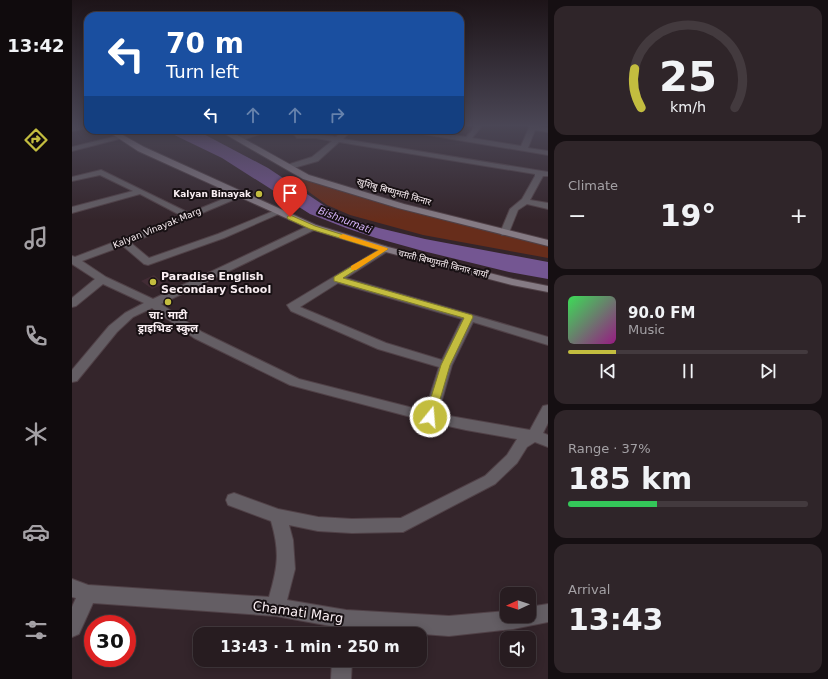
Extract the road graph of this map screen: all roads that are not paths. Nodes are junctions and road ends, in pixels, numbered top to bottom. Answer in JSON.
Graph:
{"nodes":[{"id":1,"x":158,"y":157,"type":"edge"},
{"id":2,"x":271,"y":157,"type":"edge"},
{"id":3,"x":318,"y":157,"type":"edge"},
{"id":4,"x":436,"y":157,"type":"edge"},
{"id":5,"x":290,"y":168,"type":"junction"},
{"id":6,"x":538,"y":172,"type":"junction"},
{"id":7,"x":548,"y":174,"type":"edge"},
{"id":8,"x":72,"y":179,"type":"edge"},
{"id":9,"x":142,"y":191,"type":"junction"},
{"id":10,"x":241,"y":194,"type":"junction"},
{"id":11,"x":525,"y":201,"type":"junction"},
{"id":12,"x":548,"y":206,"type":"edge"},
{"id":13,"x":72,"y":210,"type":"edge"},
{"id":14,"x":279,"y":212,"type":"junction"},
{"id":15,"x":189,"y":216,"type":"junction"},
{"id":16,"x":313,"y":227,"type":"junction"},
{"id":17,"x":505,"y":233,"type":"junction"},
{"id":18,"x":124,"y":242,"type":"junction"},
{"id":19,"x":548,"y":243,"type":"edge"},
{"id":20,"x":385,"y":249,"type":"junction"},
{"id":21,"x":73,"y":260,"type":"edge"},
{"id":22,"x":102,"y":279,"type":"junction"},
{"id":23,"x":337,"y":279,"type":"junction"},
{"id":24,"x":548,"y":289,"type":"edge"},
{"id":25,"x":152,"y":303,"type":"junction"},
{"id":26,"x":72,"y":304,"type":"edge"},
{"id":27,"x":469,"y":317,"type":"junction"},
{"id":28,"x":548,"y":342,"type":"edge"},
{"id":29,"x":446,"y":365,"type":"junction"},
{"id":30,"x":72,"y":377,"type":"edge"},
{"id":31,"x":548,"y":410,"type":"edge"},
{"id":32,"x":430,"y":417,"type":"junction"},
{"id":33,"x":541,"y":439,"type":"edge"},
{"id":34,"x":234,"y":500,"type":"dead end"},
{"id":35,"x":278,"y":516,"type":"junction"},
{"id":36,"x":80,"y":591,"type":"edge"},
{"id":37,"x":276,"y":607,"type":"junction"},
{"id":38,"x":548,"y":613,"type":"edge"},
{"id":39,"x":72,"y":626,"type":"edge"},
{"id":40,"x":345,"y":626,"type":"edge"},
{"id":41,"x":342,"y":667,"type":"edge"},
{"id":42,"x":341,"y":679,"type":"edge"}],
"edges":[{"from":1,"to":10,"type":"street","name":"चमती बिष्णुमती किनार बायाँ"},
{"from":2,"to":5,"type":"street","name":"खुशिबु बिष्णुमती किनार"},
{"from":3,"to":5,"type":"street"},
{"from":4,"to":6,"type":"street"},
{"from":5,"to":17,"type":"street","name":"खुशिबु बिष्णुमती किनार"},
{"from":6,"to":7,"type":"street"},
{"from":6,"to":11,"type":"street"},
{"from":8,"to":9,"type":"street"},
{"from":9,"to":13,"type":"street"},
{"from":9,"to":15,"type":"street"},
{"from":10,"to":14,"type":"street","name":"चमती बिष्णुमती किनार बायाँ"},
{"from":10,"to":15,"type":"street","name":"Kalyan Vinayak Marg"},
{"from":11,"to":12,"type":"street"},
{"from":11,"to":17,"type":"street"},
{"from":14,"to":16,"type":"street","name":"चमती बिष्णुमती किनार बायाँ"},
{"from":14,"to":18,"type":"street"},
{"from":15,"to":18,"type":"street","name":"Kalyan Vinayak Marg"},
{"from":16,"to":20,"type":"street","name":"चमती बिष्णुमती किनार बायाँ"},
{"from":16,"to":25,"type":"street"},
{"from":17,"to":19,"type":"street","name":"खुशिबु बिष्णुमती किनार"},
{"from":18,"to":21,"type":"street","name":"Kalyan Vinayak Marg"},
{"from":20,"to":23,"type":"street"},
{"from":20,"to":24,"type":"street","name":"चमती बिष्णुमती किनार बायाँ"},
{"from":21,"to":22,"type":"street"},
{"from":22,"to":25,"type":"street"},
{"from":22,"to":26,"type":"street"},
{"from":23,"to":27,"type":"street"},
{"from":23,"to":29,"type":"street"},
{"from":25,"to":30,"type":"street"},
{"from":25,"to":32,"type":"street"},
{"from":27,"to":28,"type":"street"},
{"from":27,"to":29,"type":"street"},
{"from":29,"to":32,"type":"street"},
{"from":31,"to":33,"type":"street"},
{"from":32,"to":33,"type":"street"},
{"from":33,"to":35,"type":"street"},
{"from":34,"to":35,"type":"street"},
{"from":35,"to":37,"type":"street"},
{"from":36,"to":37,"type":"street","name":"Chamati Marg"},
{"from":36,"to":39,"type":"street"},
{"from":37,"to":40,"type":"street","name":"Chamati Marg"},
{"from":38,"to":40,"type":"street","name":"Chamati Marg"},
{"from":41,"to":42,"type":"street"}]}
